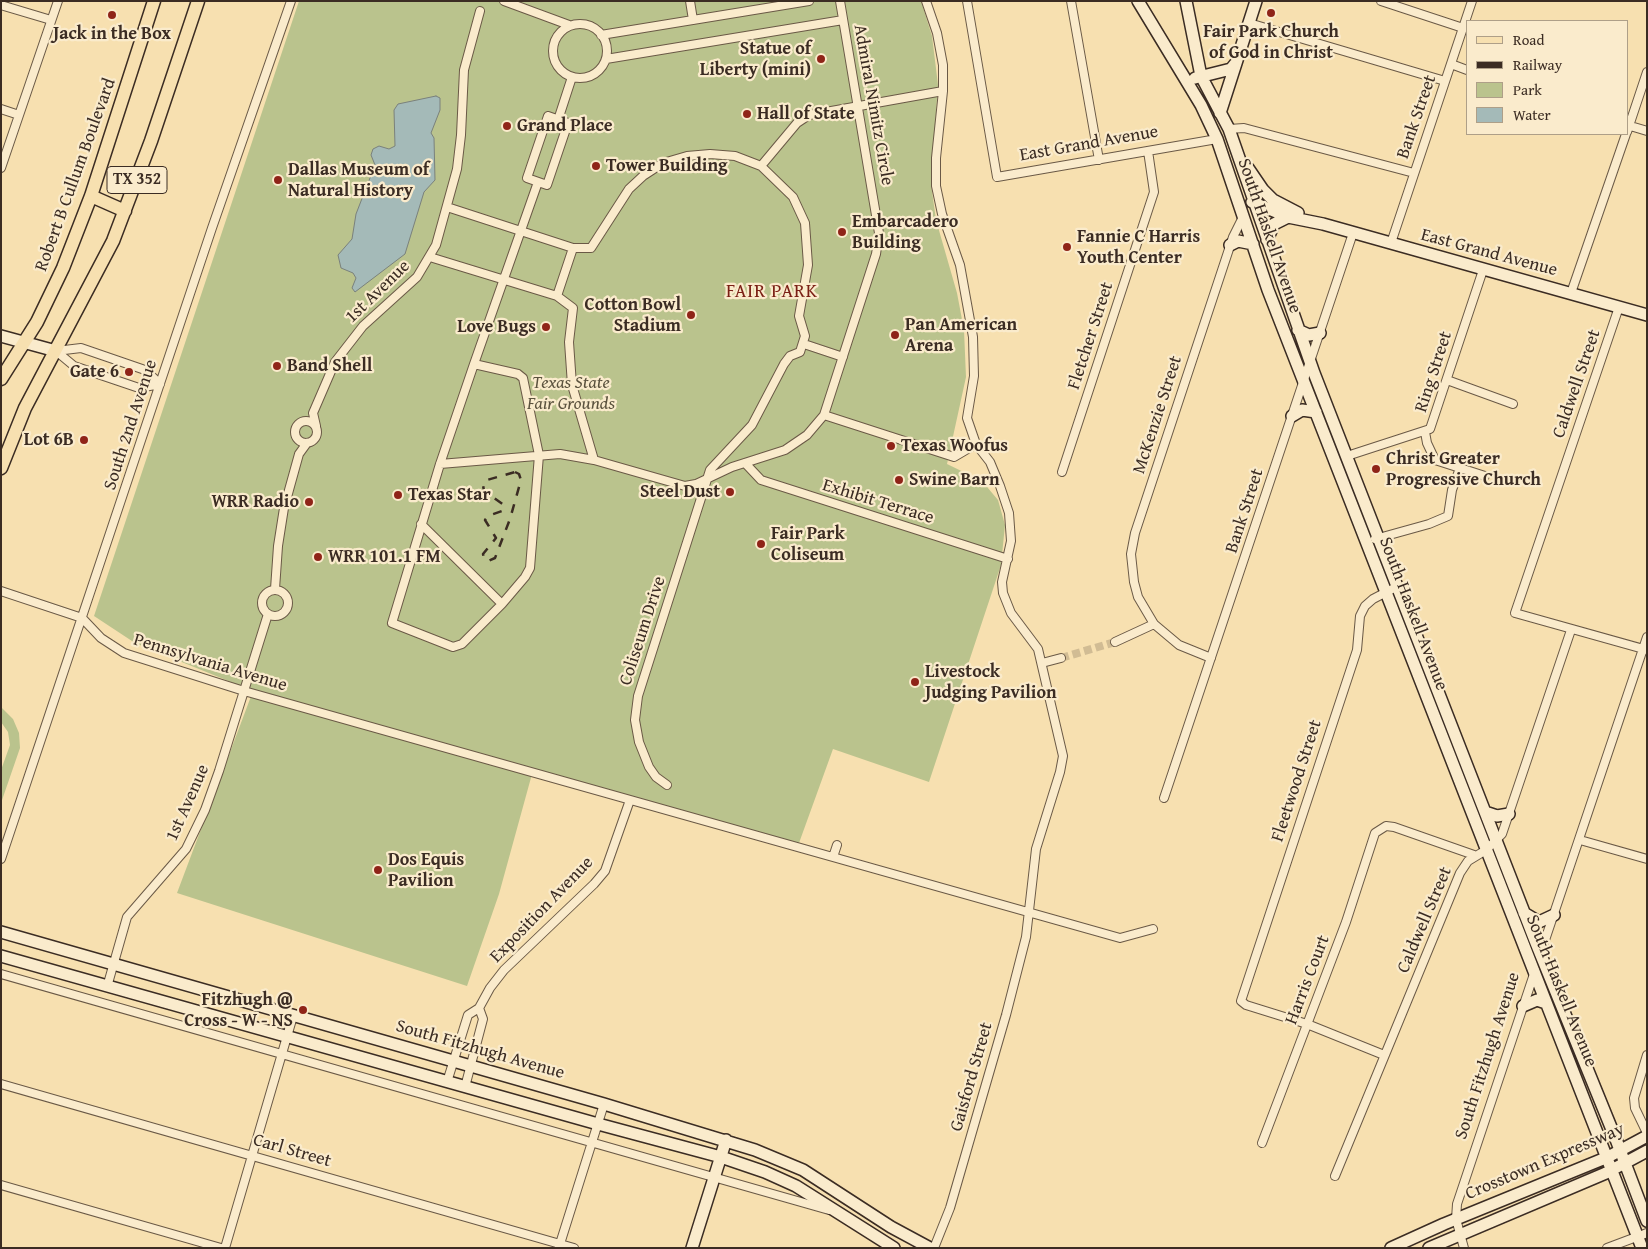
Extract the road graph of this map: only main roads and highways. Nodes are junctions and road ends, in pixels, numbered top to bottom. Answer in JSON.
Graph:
{"nodes":[{"id":1,"x":154,"y":1,"type":"edge"},
{"id":2,"x":198,"y":1,"type":"edge"},
{"id":3,"x":1138,"y":1,"type":"edge"},
{"id":4,"x":1186,"y":1,"type":"edge"},
{"id":5,"x":1256,"y":1,"type":"edge"},
{"id":6,"x":1235,"y":64,"type":"junction"},
{"id":7,"x":1201,"y":76,"type":"junction"},
{"id":8,"x":1186,"y":81,"type":"junction"},
{"id":9,"x":1220,"y":113,"type":"junction"},
{"id":10,"x":1238,"y":152,"type":"junction"},
{"id":11,"x":1230,"y":176,"type":"junction"},
{"id":12,"x":91,"y":196,"type":"junction"},
{"id":13,"x":1273,"y":200,"type":"junction"},
{"id":14,"x":1256,"y":205,"type":"junction"},
{"id":15,"x":125,"y":211,"type":"junction"},
{"id":16,"x":1243,"y":217,"type":"junction"},
{"id":17,"x":1288,"y":217,"type":"junction"},
{"id":18,"x":1322,"y":224,"type":"junction"},
{"id":19,"x":1267,"y":240,"type":"junction"},
{"id":20,"x":1253,"y":244,"type":"junction"},
{"id":21,"x":1230,"y":245,"type":"road end"},
{"id":22,"x":1647,"y":316,"type":"edge"},
{"id":23,"x":1298,"y":330,"type":"junction"},
{"id":24,"x":1320,"y":333,"type":"road end"},
{"id":25,"x":1,"y":336,"type":"edge"},
{"id":26,"x":24,"y":343,"type":"junction"},
{"id":27,"x":56,"y":351,"type":"junction"},
{"id":28,"x":1,"y":380,"type":"edge"},
{"id":29,"x":1316,"y":412,"type":"junction"},
{"id":30,"x":1292,"y":416,"type":"road end"},
{"id":31,"x":1,"y":468,"type":"edge"},
{"id":32,"x":1485,"y":812,"type":"junction"},
{"id":33,"x":1509,"y":814,"type":"road end"},
{"id":34,"x":1524,"y":913,"type":"junction"},
{"id":35,"x":1554,"y":915,"type":"road end"},
{"id":36,"x":1,"y":932,"type":"edge"},
{"id":37,"x":1,"y":956,"type":"edge"},
{"id":38,"x":1546,"y":1003,"type":"junction"},
{"id":39,"x":1523,"y":1006,"type":"road end"},
{"id":40,"x":1647,"y":1135,"type":"edge"},
{"id":41,"x":726,"y":1140,"type":"junction"},
{"id":42,"x":1620,"y":1151,"type":"junction"},
{"id":43,"x":1647,"y":1151,"type":"edge"},
{"id":44,"x":721,"y":1157,"type":"junction"},
{"id":45,"x":1608,"y":1157,"type":"junction"},
{"id":46,"x":1624,"y":1163,"type":"junction"},
{"id":47,"x":1612,"y":1170,"type":"junction"},
{"id":48,"x":1647,"y":1221,"type":"edge"},
{"id":49,"x":1642,"y":1239,"type":"edge"},
{"id":50,"x":692,"y":1248,"type":"edge"},
{"id":51,"x":894,"y":1248,"type":"edge"},
{"id":52,"x":930,"y":1248,"type":"edge"},
{"id":53,"x":1391,"y":1248,"type":"edge"},
{"id":54,"x":1429,"y":1248,"type":"edge"}],
"edges":[{"from":1,"to":12,"type":"main road","name":"Robert B Cullum Boulevard","number":"TX 352"},
{"from":2,"to":15,"type":"main road","number":"TX 352"},
{"from":3,"to":8,"type":"main road","name":"South Haskell Avenue"},
{"from":4,"to":7,"type":"main road","name":"South Haskell Avenue"},
{"from":5,"to":6,"type":"main road"},
{"from":6,"to":7,"type":"main road"},
{"from":6,"to":9,"type":"main road"},
{"from":7,"to":8,"type":"main road"},
{"from":7,"to":9,"type":"main road","name":"South Haskell Avenue"},
{"from":8,"to":11,"type":"main road","name":"South Haskell Avenue"},
{"from":9,"to":10,"type":"main road","name":"South Haskell Avenue"},
{"from":10,"to":13,"type":"main road","name":"East Grand Avenue"},
{"from":10,"to":14,"type":"main road","name":"South Haskell Avenue"},
{"from":11,"to":14,"type":"main road"},
{"from":11,"to":16,"type":"main road","name":"South Haskell Avenue"},
{"from":12,"to":15,"type":"main road"},
{"from":12,"to":26,"type":"main road","name":"Robert B Cullum Boulevard","number":"TX 352"},
{"from":13,"to":14,"type":"main road"},
{"from":13,"to":18,"type":"main road","name":"East Grand Avenue"},
{"from":14,"to":16,"type":"main road"},
{"from":14,"to":17,"type":"main road","name":"East Grand Avenue"},
{"from":14,"to":19,"type":"main road","name":"South Haskell Avenue"},
{"from":15,"to":27,"type":"main road","number":"TX 352"},
{"from":16,"to":20,"type":"main road","name":"South Haskell Avenue"},
{"from":17,"to":18,"type":"main road","name":"East Grand Avenue"},
{"from":17,"to":19,"type":"main road"},
{"from":18,"to":22,"type":"main road","name":"East Grand Avenue"},
{"from":19,"to":23,"type":"main road","name":"South Haskell Avenue"},
{"from":20,"to":21,"type":"main road"},
{"from":20,"to":29,"type":"main road","name":"South Haskell Avenue"},
{"from":23,"to":24,"type":"main road"},
{"from":23,"to":32,"type":"main road","name":"South Haskell Avenue"},
{"from":25,"to":26,"type":"main road"},
{"from":26,"to":27,"type":"main road"},
{"from":26,"to":28,"type":"main road","name":"Robert B Cullum Boulevard","number":"TX 352"},
{"from":27,"to":31,"type":"main road","number":"TX 352"},
{"from":29,"to":30,"type":"main road"},
{"from":29,"to":38,"type":"main road","name":"South Haskell Avenue"},
{"from":32,"to":33,"type":"main road"},
{"from":32,"to":34,"type":"main road","name":"South Haskell Avenue"},
{"from":34,"to":35,"type":"main road"},
{"from":34,"to":42,"type":"main road","name":"South Haskell Avenue"},
{"from":36,"to":41,"type":"main road","name":"South Fitzhugh Avenue"},
{"from":37,"to":44,"type":"main road"},
{"from":38,"to":39,"type":"main road"},
{"from":38,"to":45,"type":"main road","name":"South Haskell Avenue"},
{"from":40,"to":42,"type":"main road","name":"Crosstown Expressway"},
{"from":41,"to":44,"type":"main road"},
{"from":41,"to":52,"type":"main road","name":"South Fitzhugh Avenue"},
{"from":42,"to":45,"type":"main road","name":"Crosstown Expressway"},
{"from":42,"to":46,"type":"main road","name":"South Haskell Avenue"},
{"from":43,"to":46,"type":"main road","name":"Crosstown Expressway"},
{"from":44,"to":50,"type":"main road"},
{"from":44,"to":51,"type":"main road"},
{"from":45,"to":47,"type":"main road","name":"South Haskell Avenue"},
{"from":45,"to":53,"type":"main road","name":"Crosstown Expressway"},
{"from":46,"to":47,"type":"main road","name":"Crosstown Expressway"},
{"from":46,"to":48,"type":"main road","name":"South Haskell Avenue"},
{"from":47,"to":49,"type":"main road","name":"South Haskell Avenue"},
{"from":47,"to":54,"type":"main road","name":"Crosstown Expressway"}]}
